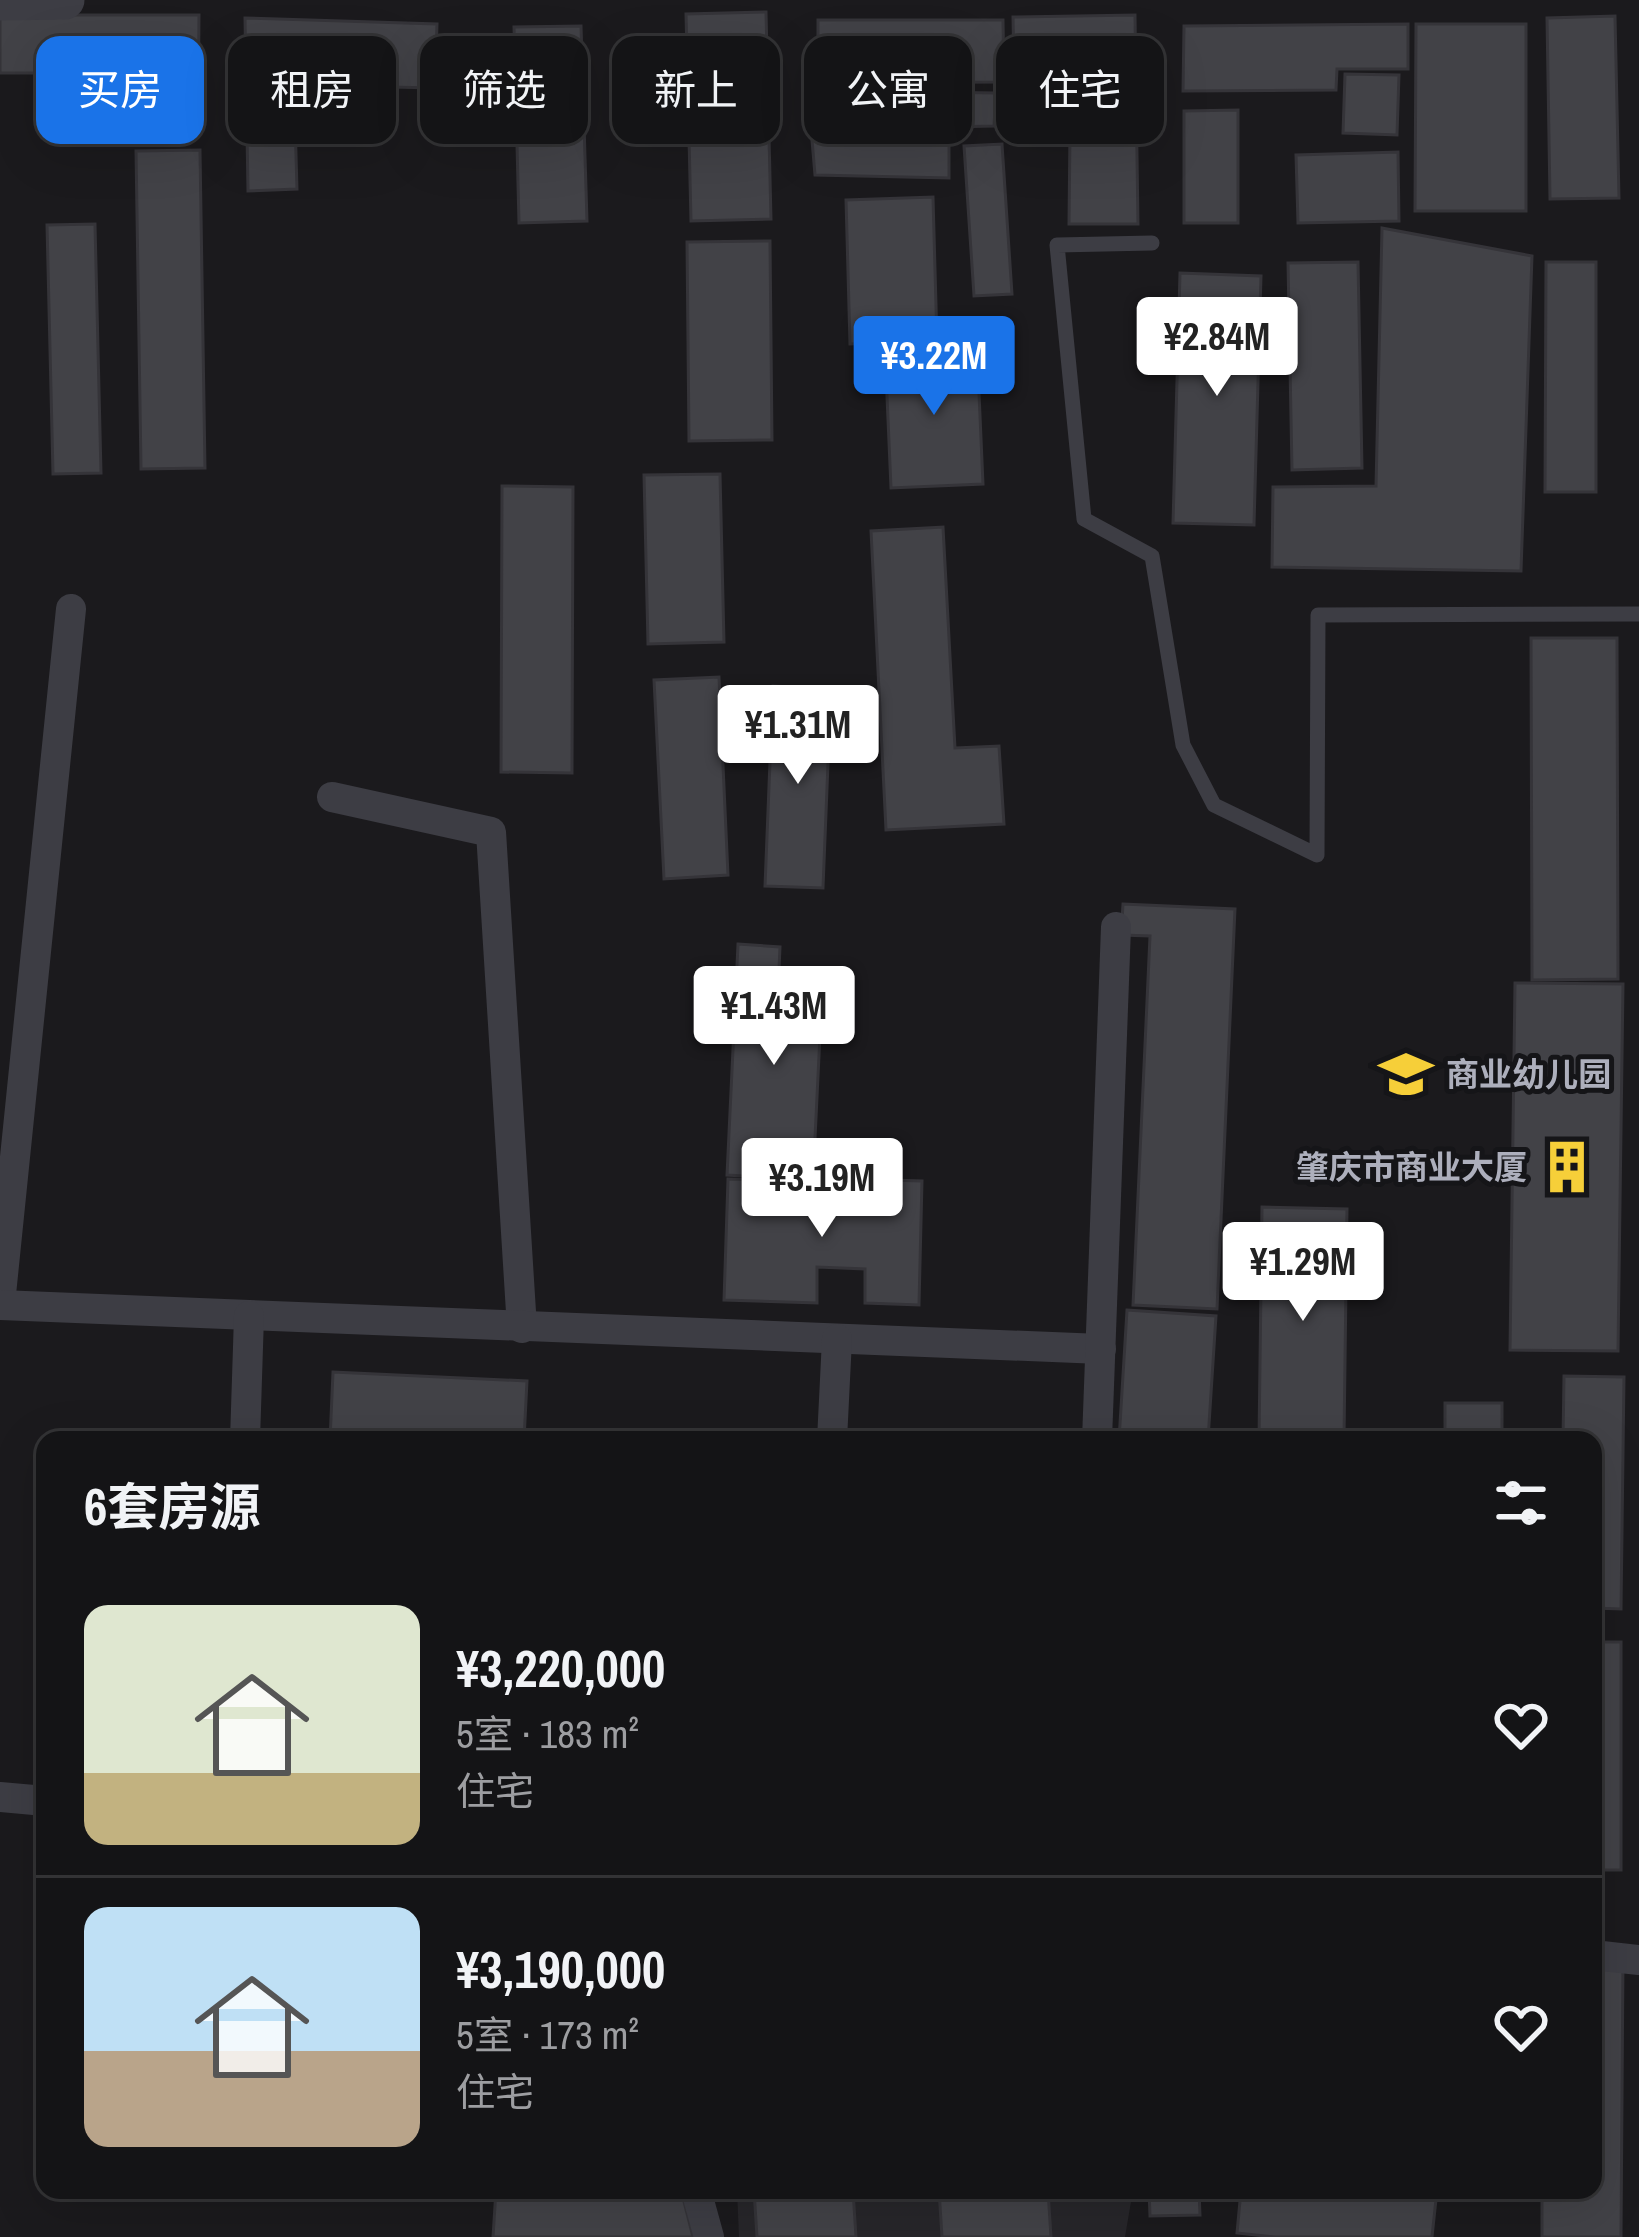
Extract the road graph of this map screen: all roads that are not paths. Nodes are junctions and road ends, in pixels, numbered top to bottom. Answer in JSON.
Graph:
{"nodes":[{"id":1,"x":65,"y":0,"type":"edge"},
{"id":2,"x":0,"y":1,"type":"edge"},
{"id":3,"x":1152,"y":243,"type":"dead end"},
{"id":4,"x":71,"y":610,"type":"dead end"},
{"id":5,"x":1639,"y":614,"type":"edge"},
{"id":6,"x":332,"y":796,"type":"dead end"},
{"id":7,"x":1116,"y":927,"type":"dead end"},
{"id":8,"x":0,"y":1305,"type":"edge"},
{"id":9,"x":249,"y":1316,"type":"junction"},
{"id":10,"x":522,"y":1328,"type":"junction"},
{"id":11,"x":837,"y":1339,"type":"junction"},
{"id":12,"x":1102,"y":1349,"type":"junction"},
{"id":13,"x":244,"y":1431,"type":"edge"},
{"id":14,"x":832,"y":1431,"type":"edge"},
{"id":15,"x":1097,"y":1431,"type":"edge"},
{"id":16,"x":0,"y":1797,"type":"edge"},
{"id":17,"x":36,"y":1800,"type":"edge"},
{"id":18,"x":1602,"y":1956,"type":"edge"},
{"id":19,"x":1639,"y":1960,"type":"edge"},
{"id":20,"x":698,"y":2199,"type":"edge"},
{"id":21,"x":709,"y":2237,"type":"edge"}],
"edges":[{"from":1,"to":2,"type":"street"},
{"from":3,"to":5,"type":"lane"},
{"from":4,"to":8,"type":"street"},
{"from":6,"to":10,"type":"street"},
{"from":7,"to":12,"type":"street"},
{"from":8,"to":9,"type":"street"},
{"from":9,"to":10,"type":"street"},
{"from":9,"to":13,"type":"street"},
{"from":10,"to":11,"type":"street"},
{"from":11,"to":12,"type":"street"},
{"from":11,"to":14,"type":"street"},
{"from":12,"to":15,"type":"street"},
{"from":16,"to":17,"type":"street"},
{"from":18,"to":19,"type":"street"},
{"from":20,"to":21,"type":"street"}]}
